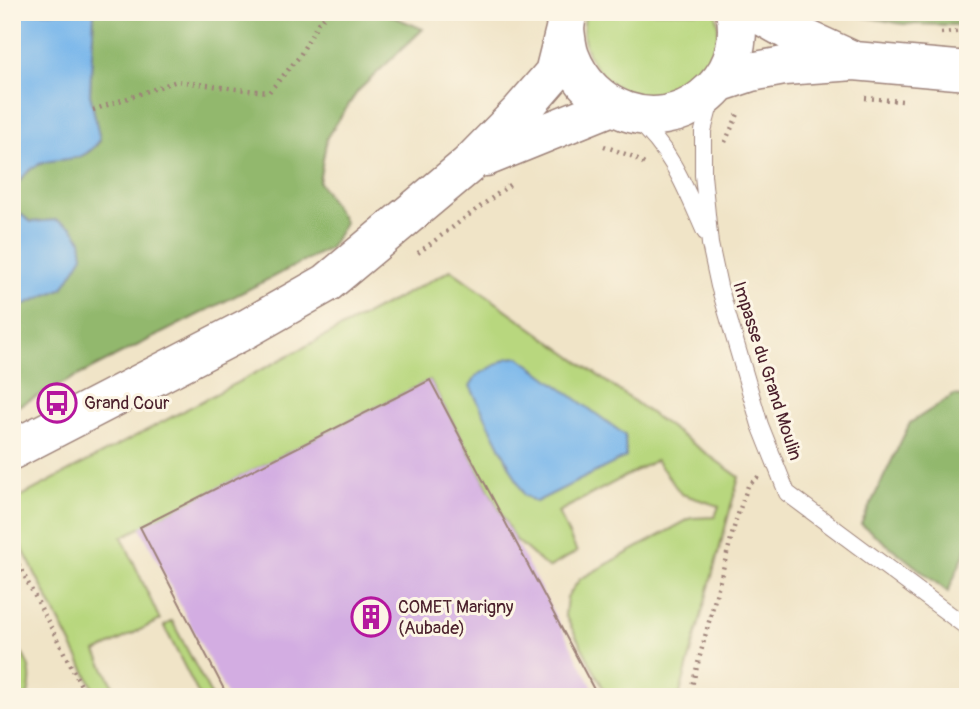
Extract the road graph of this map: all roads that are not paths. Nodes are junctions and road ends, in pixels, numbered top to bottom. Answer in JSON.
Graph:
{"nodes":[{"id":1,"x":735,"y":12,"type":"edge"},
{"id":2,"x":755,"y":12,"type":"edge"},
{"id":3,"x":566,"y":21,"type":"edge"},
{"id":4,"x":968,"y":71,"type":"edge"},
{"id":5,"x":856,"y":79,"type":"junction"},
{"id":6,"x":716,"y":86,"type":"junction"},
{"id":7,"x":618,"y":109,"type":"junction"},
{"id":8,"x":468,"y":165,"type":"junction"},
{"id":9,"x":710,"y":244,"type":"junction"},
{"id":10,"x":12,"y":450,"type":"edge"},
{"id":11,"x":968,"y":628,"type":"edge"}],
"edges":[{"from":1,"to":6,"type":"street"},
{"from":2,"to":5,"type":"street"},
{"from":3,"to":7,"type":"street"},
{"from":3,"to":8,"type":"street"},
{"from":4,"to":5,"type":"street"},
{"from":5,"to":6,"type":"street"},
{"from":6,"to":7,"type":"street"},
{"from":6,"to":9,"type":"lane","name":"Impasse du Grand Moulin"},
{"from":7,"to":8,"type":"street"},
{"from":7,"to":9,"type":"lane","name":"Impasse du Grand Moulin"},
{"from":8,"to":10,"type":"street"},
{"from":9,"to":11,"type":"lane","name":"Impasse du Grand Moulin"}]}
